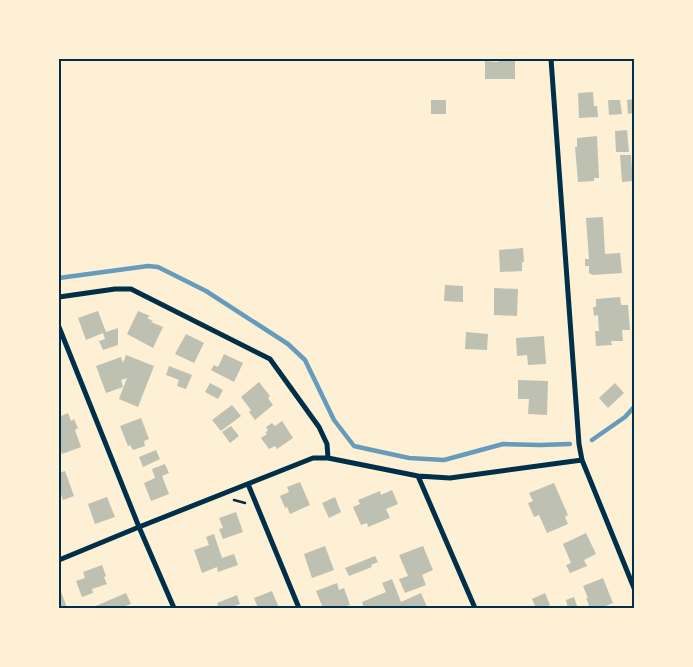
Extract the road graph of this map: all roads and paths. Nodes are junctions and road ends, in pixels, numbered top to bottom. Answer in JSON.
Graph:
{"nodes":[{"id":1,"x":550,"y":59,"type":"edge"},
{"id":2,"x":59,"y":296,"type":"edge"},
{"id":3,"x":59,"y":327,"type":"edge"},
{"id":4,"x":328,"y":458,"type":"junction"},
{"id":5,"x":582,"y":460,"type":"junction"},
{"id":6,"x":418,"y":476,"type":"junction"},
{"id":7,"x":248,"y":484,"type":"junction"},
{"id":8,"x":139,"y":527,"type":"junction"},
{"id":9,"x":59,"y":560,"type":"edge"},
{"id":10,"x":634,"y":588,"type":"edge"},
{"id":11,"x":174,"y":608,"type":"edge"},
{"id":12,"x":299,"y":608,"type":"edge"},
{"id":13,"x":475,"y":608,"type":"edge"}],
"edges":[{"from":1,"to":5,"type":"street"},
{"from":2,"to":4,"type":"street"},
{"from":3,"to":8,"type":"street"},
{"from":4,"to":6,"type":"street"},
{"from":4,"to":7,"type":"street"},
{"from":5,"to":6,"type":"street"},
{"from":5,"to":10,"type":"street"},
{"from":6,"to":13,"type":"street"},
{"from":7,"to":8,"type":"street"},
{"from":7,"to":12,"type":"street"},
{"from":8,"to":9,"type":"street"},
{"from":8,"to":11,"type":"street"}]}
